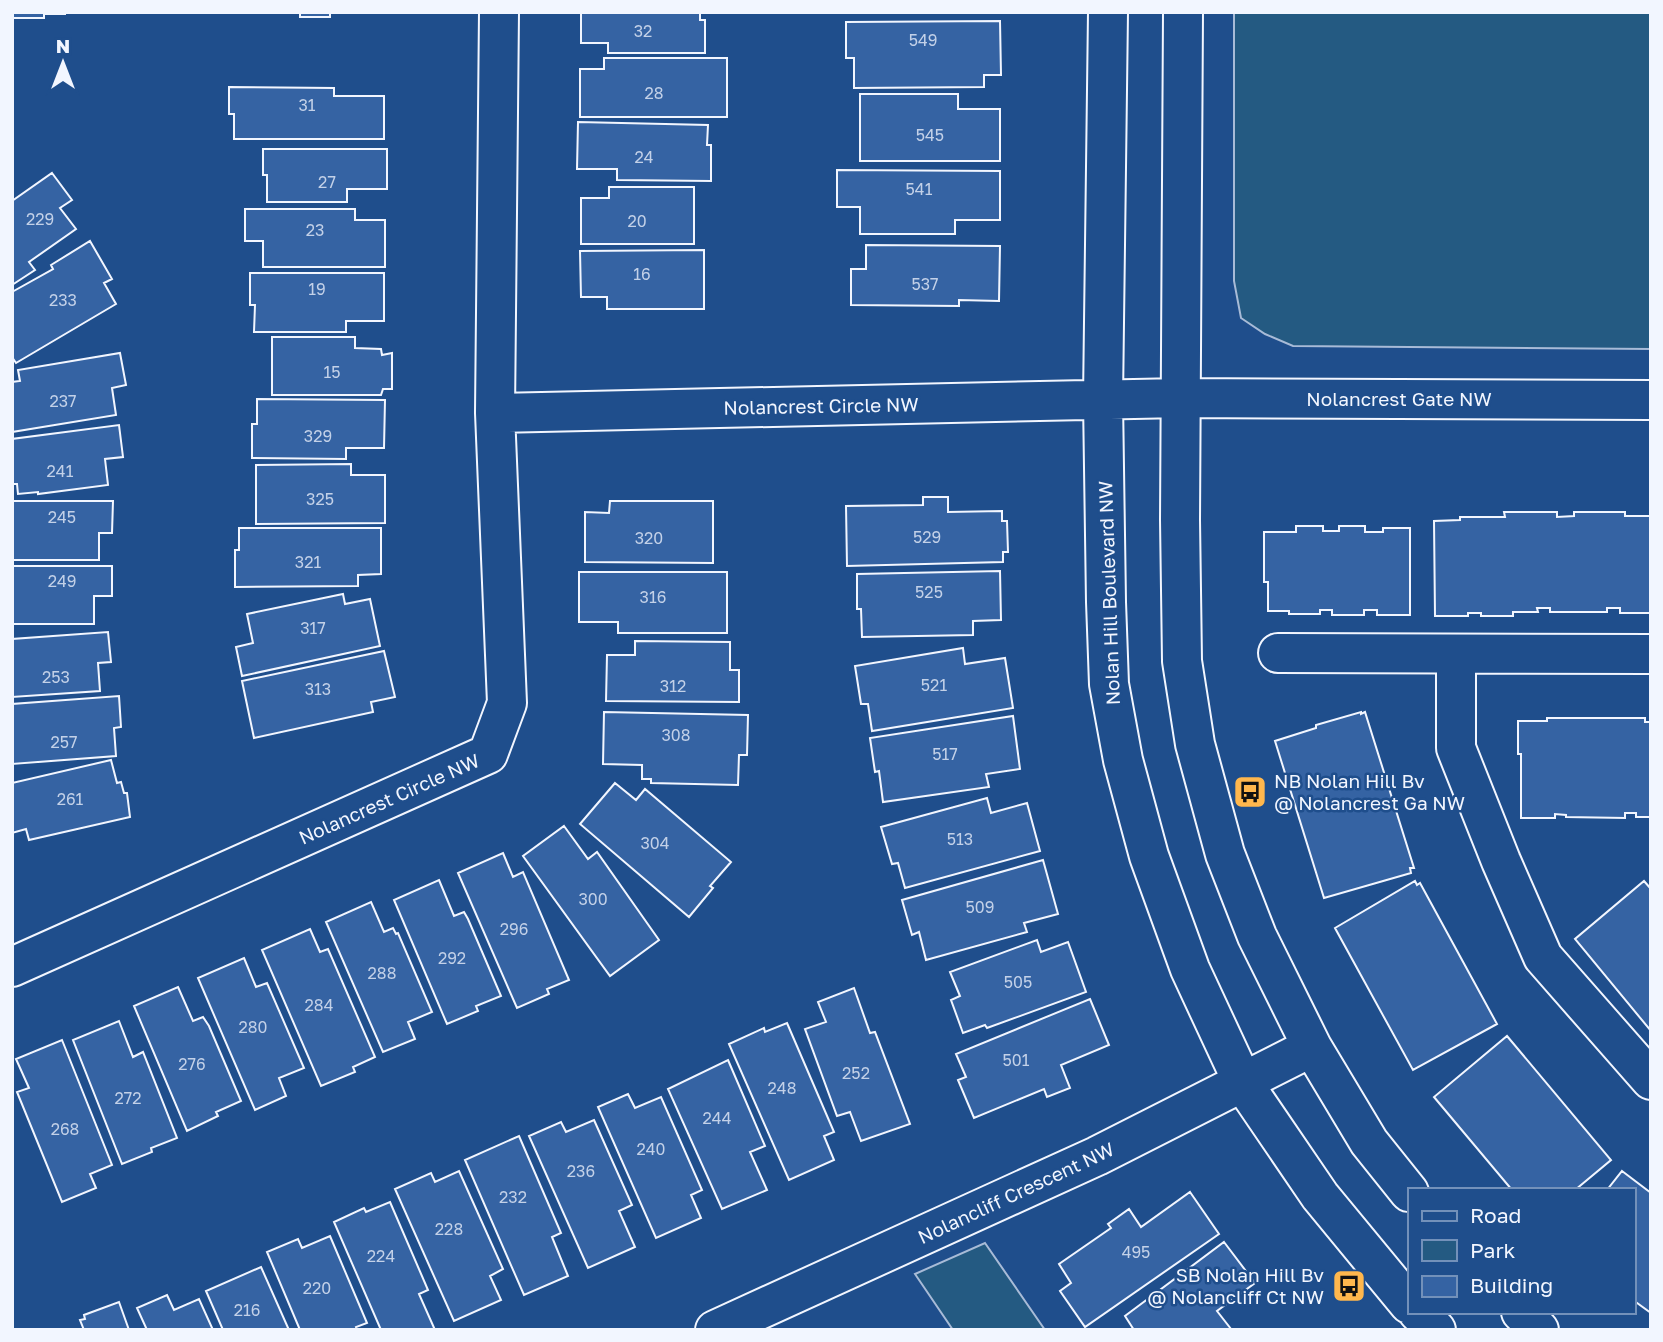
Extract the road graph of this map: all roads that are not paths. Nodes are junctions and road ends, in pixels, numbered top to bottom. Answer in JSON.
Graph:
{"nodes":[{"id":1,"x":499,"y":12,"type":"edge"},
{"id":2,"x":1108,"y":12,"type":"edge"},
{"id":3,"x":1183,"y":12,"type":"edge"},
{"id":4,"x":1164,"y":399,"type":"junction"},
{"id":5,"x":1103,"y":400,"type":"junction"},
{"id":6,"x":1651,"y":400,"type":"edge"},
{"id":7,"x":495,"y":412,"type":"junction"},
{"id":8,"x":1278,"y":653,"type":"dead end"},
{"id":9,"x":1651,"y":654,"type":"edge"},
{"id":10,"x":1456,"y":655,"type":"junction"},
{"id":11,"x":12,"y":967,"type":"edge"},
{"id":12,"x":1312,"y":1047,"type":"junction"},
{"id":13,"x":1651,"y":1080,"type":"edge"},
{"id":14,"x":1243,"y":1083,"type":"junction"},
{"id":15,"x":1408,"y":1191,"type":"edge"},
{"id":16,"x":1408,"y":1303,"type":"edge"},
{"id":17,"x":1420,"y":1314,"type":"edge"},
{"id":18,"x":1523,"y":1314,"type":"edge"},
{"id":19,"x":715,"y":1330,"type":"edge"},
{"id":20,"x":1436,"y":1330,"type":"edge"},
{"id":21,"x":1539,"y":1330,"type":"edge"}],
"edges":[{"from":1,"to":7,"type":"street","name":"Nolancrest Circle NW"},
{"from":2,"to":5,"type":"street","name":"Nolan Hill Boulevard NW"},
{"from":3,"to":4,"type":"street"},
{"from":4,"to":5,"type":"street","name":"Nolancrest Circle NW"},
{"from":4,"to":6,"type":"street","name":"Nolancrest Gate NW"},
{"from":4,"to":12,"type":"street"},
{"from":5,"to":7,"type":"street","name":"Nolancrest Circle NW"},
{"from":5,"to":14,"type":"street","name":"Nolan Hill Boulevard NW"},
{"from":7,"to":11,"type":"street","name":"Nolancrest Circle NW"},
{"from":8,"to":10,"type":"street"},
{"from":9,"to":10,"type":"street"},
{"from":10,"to":13,"type":"street"},
{"from":12,"to":14,"type":"street","name":"Nolancliff Crescent NW"},
{"from":12,"to":15,"type":"street"},
{"from":14,"to":16,"type":"street","name":"Nolan Hill Boulevard NW"},
{"from":14,"to":19,"type":"street","name":"Nolancliff Crescent NW"},
{"from":17,"to":20,"type":"street"},
{"from":18,"to":21,"type":"street"}]}
